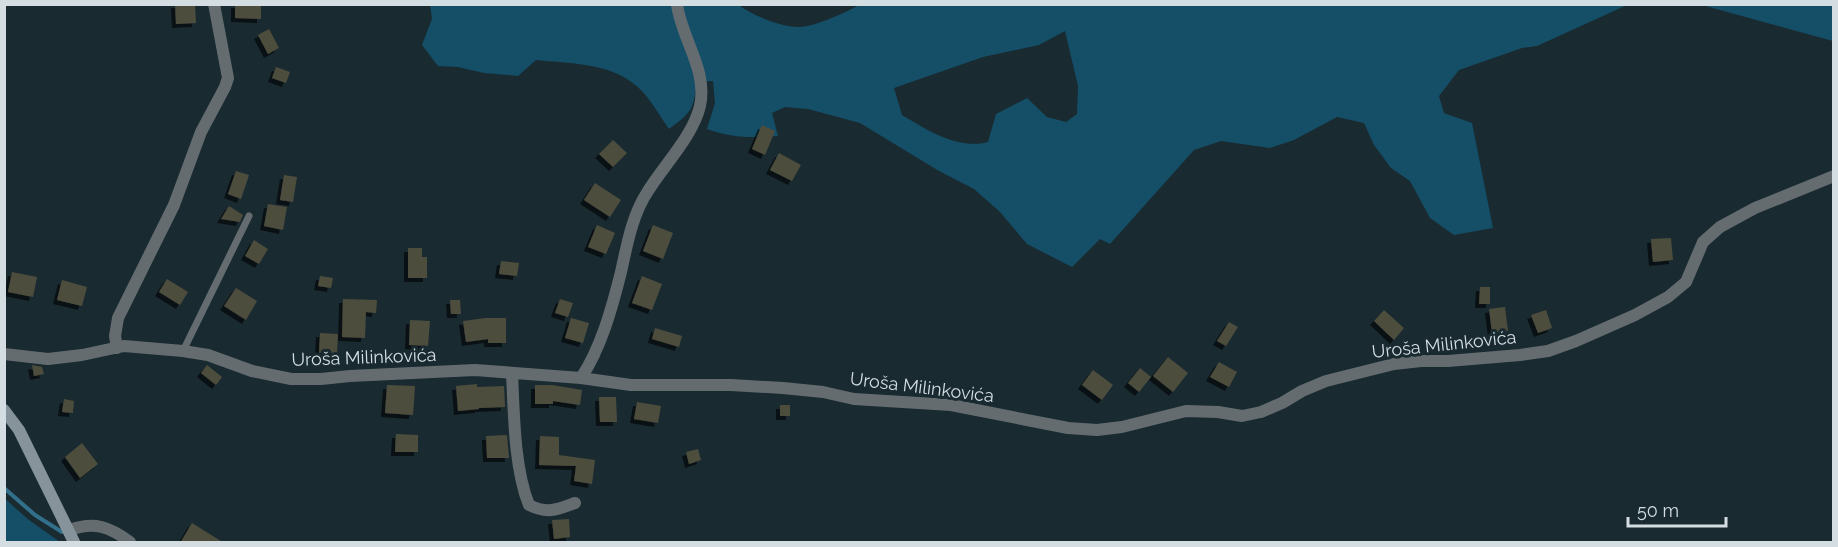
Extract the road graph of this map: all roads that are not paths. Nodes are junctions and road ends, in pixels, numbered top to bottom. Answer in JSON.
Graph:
{"nodes":[{"id":1,"x":214,"y":4,"type":"edge"},
{"id":2,"x":677,"y":4,"type":"edge"},
{"id":3,"x":1833,"y":176,"type":"edge"},
{"id":4,"x":249,"y":216,"type":"dead end"},
{"id":5,"x":117,"y":348,"type":"junction"},
{"id":6,"x":183,"y":351,"type":"junction"},
{"id":7,"x":4,"y":354,"type":"edge"},
{"id":8,"x":512,"y":373,"type":"junction"},
{"id":9,"x":581,"y":378,"type":"junction"},
{"id":10,"x":4,"y":410,"type":"edge"},
{"id":11,"x":575,"y":503,"type":"dead end"},
{"id":12,"x":70,"y":530,"type":"junction"},
{"id":13,"x":74,"y":543,"type":"edge"},
{"id":14,"x":130,"y":543,"type":"edge"}],
"edges":[{"from":1,"to":5,"type":"street"},
{"from":2,"to":9,"type":"street"},
{"from":3,"to":9,"type":"street","name":"Uroša Milinkovića"},
{"from":4,"to":6,"type":"lane"},
{"from":5,"to":6,"type":"street","name":"Uroša Milinkovića"},
{"from":5,"to":7,"type":"street","name":"Uroša Milinkovića"},
{"from":6,"to":8,"type":"street","name":"Uroša Milinkovića"},
{"from":8,"to":9,"type":"street","name":"Uroša Milinkovića"},
{"from":8,"to":11,"type":"street"},
{"from":10,"to":12,"type":"street"},
{"from":12,"to":13,"type":"street"},
{"from":12,"to":14,"type":"street"}]}
